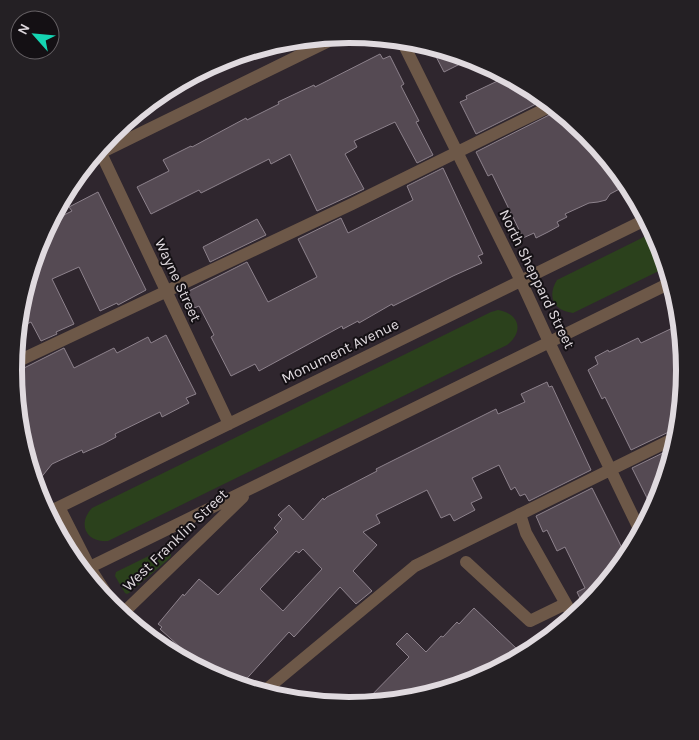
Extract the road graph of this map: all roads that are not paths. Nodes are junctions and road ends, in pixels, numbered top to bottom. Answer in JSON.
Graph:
{"nodes":[{"id":1,"x":321,"y":45,"type":"edge"},
{"id":2,"x":405,"y":48,"type":"edge"},
{"id":3,"x":546,"y":109,"type":"edge"},
{"id":4,"x":111,"y":146,"type":"edge"},
{"id":5,"x":457,"y":152,"type":"junction"},
{"id":6,"x":100,"y":159,"type":"edge"},
{"id":7,"x":641,"y":222,"type":"edge"},
{"id":8,"x":521,"y":281,"type":"junction"},
{"id":9,"x":665,"y":285,"type":"edge"},
{"id":10,"x":166,"y":292,"type":"junction"},
{"id":11,"x":550,"y":342,"type":"junction"},
{"id":12,"x":23,"y":358,"type":"edge"},
{"id":13,"x":229,"y":424,"type":"junction"},
{"id":14,"x":668,"y":441,"type":"edge"},
{"id":15,"x":611,"y":470,"type":"junction"},
{"id":16,"x":252,"y":488,"type":"junction"},
{"id":17,"x":53,"y":510,"type":"edge"},
{"id":18,"x":520,"y":514,"type":"junction"},
{"id":19,"x":638,"y":525,"type":"edge"},
{"id":20,"x":466,"y":562,"type":"dead end"},
{"id":21,"x":89,"y":568,"type":"edge"},
{"id":22,"x":565,"y":604,"type":"junction"},
{"id":23,"x":127,"y":610,"type":"edge"},
{"id":24,"x":570,"y":611,"type":"edge"},
{"id":25,"x":269,"y":687,"type":"edge"}],
"edges":[{"from":1,"to":4,"type":"street"},
{"from":2,"to":5,"type":"street","name":"North Sheppard Street"},
{"from":3,"to":5,"type":"street"},
{"from":5,"to":8,"type":"street","name":"North Sheppard Street"},
{"from":5,"to":10,"type":"street"},
{"from":6,"to":10,"type":"street","name":"Wayne Street"},
{"from":7,"to":8,"type":"street","name":"Monument Avenue"},
{"from":8,"to":11,"type":"street","name":"North Sheppard Street"},
{"from":8,"to":13,"type":"street","name":"Monument Avenue"},
{"from":9,"to":11,"type":"street"},
{"from":10,"to":12,"type":"street"},
{"from":10,"to":13,"type":"street","name":"Wayne Street"},
{"from":11,"to":15,"type":"street","name":"North Sheppard Street"},
{"from":11,"to":16,"type":"street"},
{"from":13,"to":17,"type":"street","name":"Monument Avenue"},
{"from":14,"to":15,"type":"street"},
{"from":15,"to":18,"type":"street"},
{"from":15,"to":19,"type":"street","name":"North Sheppard Street"},
{"from":16,"to":21,"type":"street"},
{"from":16,"to":23,"type":"street","name":"West Franklin Street"},
{"from":18,"to":22,"type":"street"},
{"from":18,"to":25,"type":"street"},
{"from":20,"to":22,"type":"street"},
{"from":22,"to":24,"type":"street"}]}
